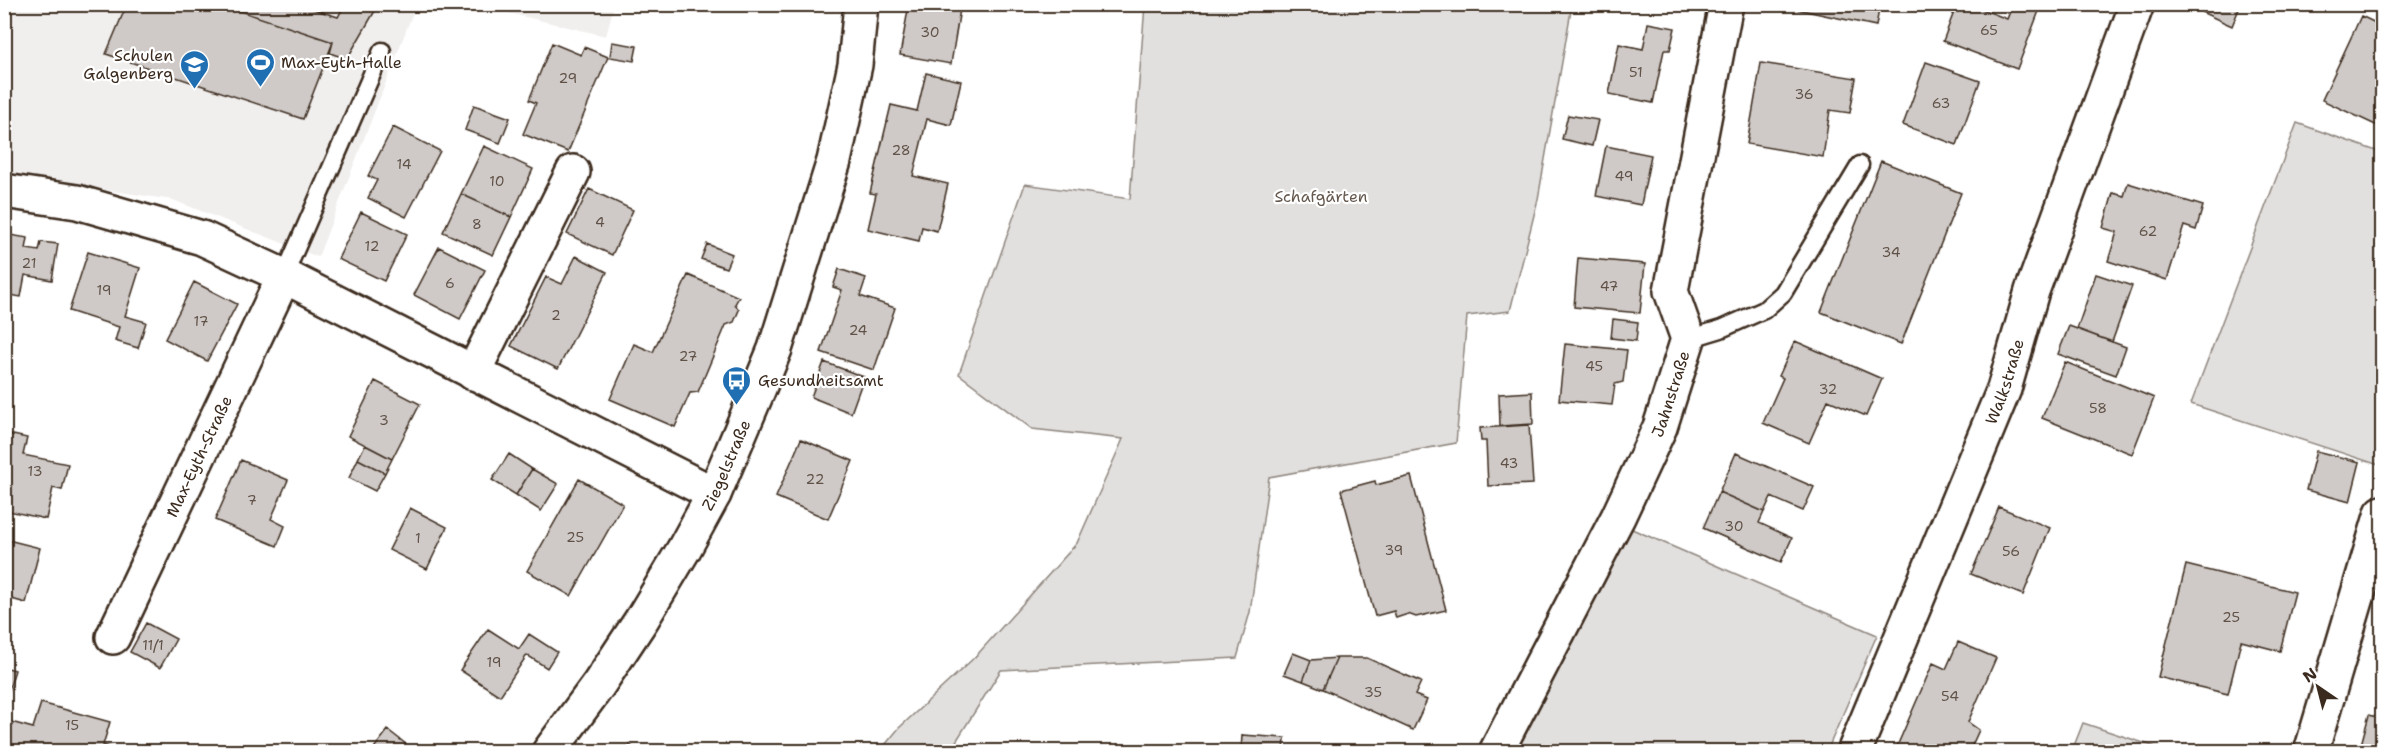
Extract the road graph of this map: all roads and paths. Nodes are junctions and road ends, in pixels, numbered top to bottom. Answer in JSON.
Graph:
{"nodes":[{"id":1,"x":861,"y":4,"type":"edge"},
{"id":2,"x":1726,"y":4,"type":"edge"},
{"id":3,"x":2137,"y":4,"type":"edge"},
{"id":4,"x":382,"y":51,"type":"dead end"},
{"id":5,"x":1860,"y":165,"type":"dead end"},
{"id":6,"x":573,"y":172,"type":"dead end"},
{"id":7,"x":4,"y":191,"type":"edge"},
{"id":8,"x":284,"y":276,"type":"junction"},
{"id":9,"x":1688,"y":339,"type":"junction"},
{"id":10,"x":473,"y":373,"type":"junction"},
{"id":11,"x":714,"y":494,"type":"junction"},
{"id":12,"x":2382,"y":513,"type":"edge"},
{"id":13,"x":113,"y":637,"type":"dead end"},
{"id":14,"x":549,"y":752,"type":"edge"},
{"id":15,"x":1496,"y":752,"type":"edge"},
{"id":16,"x":1854,"y":752,"type":"edge"},
{"id":17,"x":2311,"y":752,"type":"edge"}],
"edges":[{"from":1,"to":11,"type":"street","name":"Ziegelstraße"},
{"from":2,"to":9,"type":"street","name":"Jahnstraße"},
{"from":3,"to":16,"type":"street","name":"Walkstraße"},
{"from":4,"to":8,"type":"lane","name":"Max-Eyth-Straße"},
{"from":5,"to":9,"type":"lane"},
{"from":6,"to":10,"type":"street"},
{"from":7,"to":8,"type":"street"},
{"from":8,"to":10,"type":"street"},
{"from":8,"to":13,"type":"street","name":"Max-Eyth-Straße"},
{"from":9,"to":15,"type":"street","name":"Jahnstraße"},
{"from":10,"to":11,"type":"street"},
{"from":11,"to":14,"type":"street","name":"Ziegelstraße"},
{"from":12,"to":17,"type":"street"}]}
